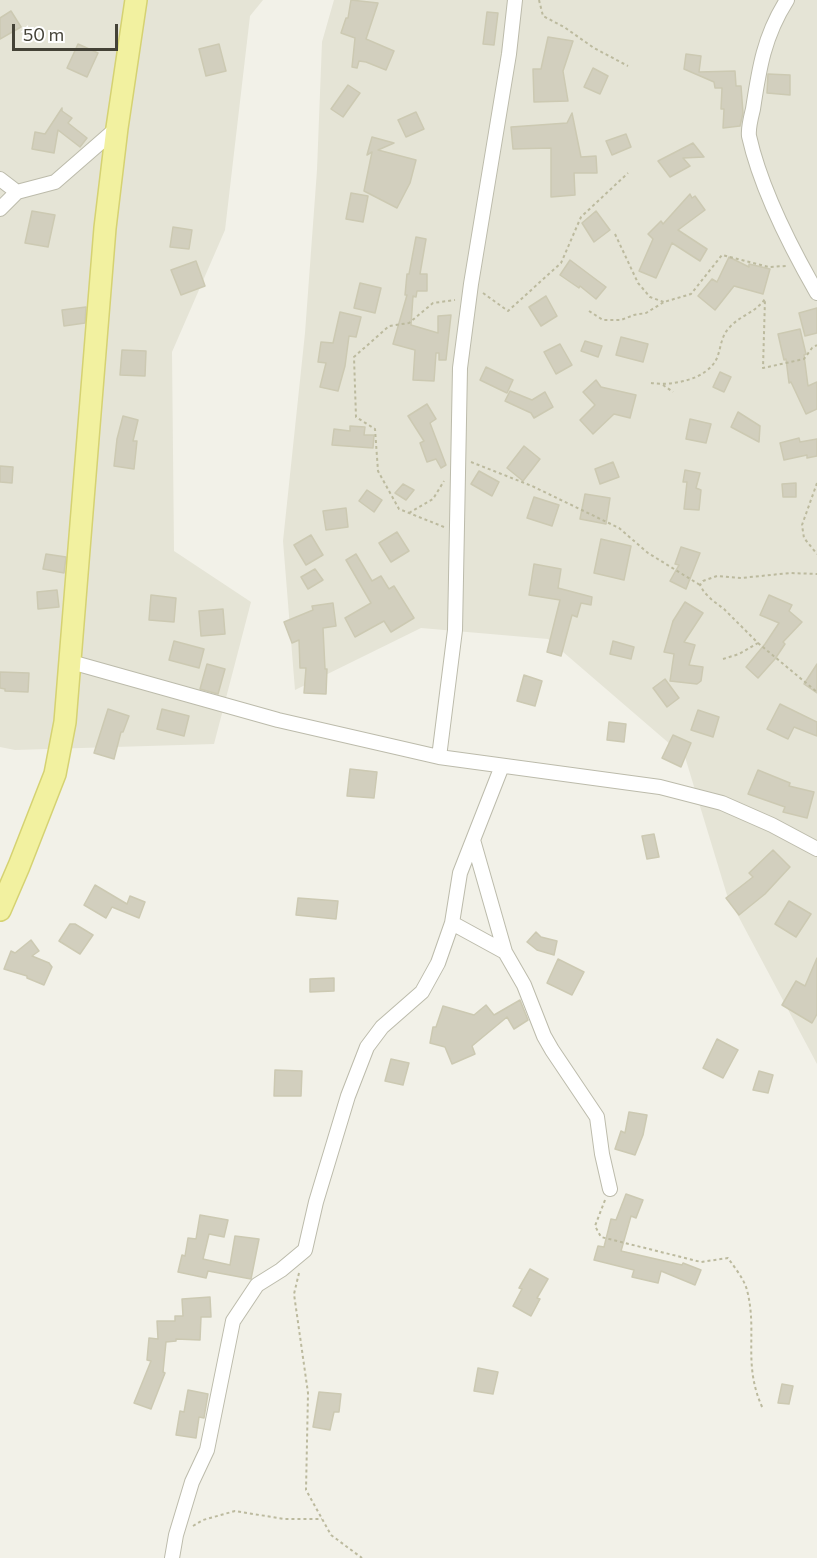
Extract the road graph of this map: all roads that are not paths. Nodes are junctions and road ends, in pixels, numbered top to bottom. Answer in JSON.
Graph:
{"nodes":[{"id":1,"x":136,"y":0,"type":"edge"},
{"id":2,"x":515,"y":0,"type":"edge"},
{"id":3,"x":787,"y":0,"type":"edge"},
{"id":4,"x":117,"y":128,"type":"junction"},
{"id":5,"x":0,"y":179,"type":"edge"},
{"id":6,"x":17,"y":192,"type":"junction"},
{"id":7,"x":0,"y":209,"type":"edge"},
{"id":8,"x":817,"y":293,"type":"edge"},
{"id":9,"x":71,"y":662,"type":"junction"},
{"id":10,"x":439,"y":757,"type":"junction"},
{"id":11,"x":502,"y":766,"type":"junction"},
{"id":12,"x":473,"y":840,"type":"junction"},
{"id":13,"x":817,"y":849,"type":"edge"},
{"id":14,"x":0,"y":910,"type":"edge"},
{"id":15,"x":452,"y":922,"type":"junction"},
{"id":16,"x":505,"y":952,"type":"junction"},
{"id":17,"x":610,"y":1190,"type":"road end"},
{"id":18,"x":172,"y":1558,"type":"edge"}],
"edges":[{"from":1,"to":4,"type":"main road"},
{"from":2,"to":10,"type":"street"},
{"from":3,"to":8,"type":"street"},
{"from":4,"to":6,"type":"street"},
{"from":4,"to":9,"type":"main road"},
{"from":5,"to":6,"type":"street"},
{"from":6,"to":7,"type":"street"},
{"from":9,"to":10,"type":"street"},
{"from":9,"to":14,"type":"main road"},
{"from":10,"to":11,"type":"street"},
{"from":11,"to":12,"type":"street"},
{"from":11,"to":13,"type":"street"},
{"from":12,"to":15,"type":"street"},
{"from":12,"to":16,"type":"street"},
{"from":15,"to":16,"type":"street"},
{"from":15,"to":18,"type":"street"},
{"from":16,"to":17,"type":"street"}]}
